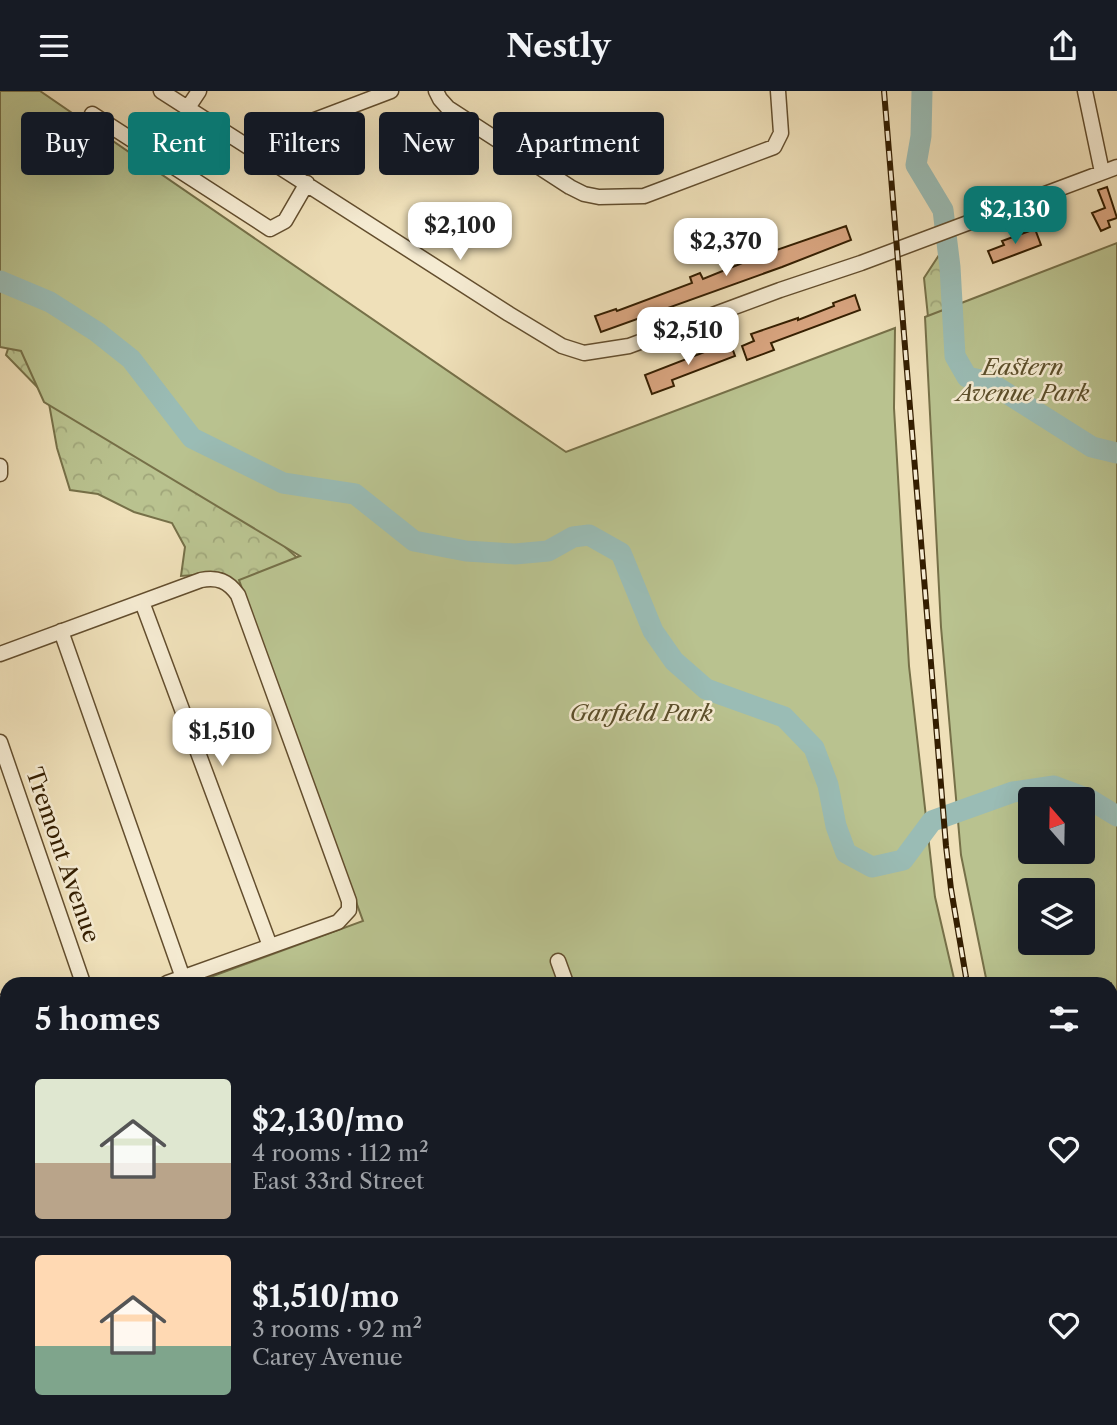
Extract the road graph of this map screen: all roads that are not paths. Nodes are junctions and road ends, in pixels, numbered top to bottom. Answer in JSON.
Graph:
{"nodes":[{"id":1,"x":161,"y":91,"type":"edge"},
{"id":2,"x":199,"y":91,"type":"edge"},
{"id":3,"x":391,"y":91,"type":"edge"},
{"id":4,"x":436,"y":91,"type":"edge"},
{"id":5,"x":1085,"y":91,"type":"edge"},
{"id":6,"x":779,"y":97,"type":"edge"},
{"id":7,"x":187,"y":109,"type":"junction"},
{"id":8,"x":192,"y":112,"type":"edge"},
{"id":9,"x":334,"y":112,"type":"edge"},
{"id":10,"x":1117,"y":167,"type":"edge"},
{"id":11,"x":1102,"y":172,"type":"junction"},
{"id":12,"x":186,"y":175,"type":"edge"},
{"id":13,"x":294,"y":175,"type":"edge"},
{"id":14,"x":307,"y":183,"type":"junction"},
{"id":15,"x":0,"y":466,"type":"edge"},
{"id":16,"x":0,"y":474,"type":"edge"},
{"id":17,"x":142,"y":602,"type":"junction"},
{"id":18,"x":61,"y":631,"type":"junction"},
{"id":19,"x":0,"y":654,"type":"edge"},
{"id":20,"x":0,"y":741,"type":"edge"},
{"id":21,"x":270,"y":946,"type":"junction"},
{"id":22,"x":558,"y":961,"type":"dead end"},
{"id":23,"x":81,"y":977,"type":"edge"},
{"id":24,"x":183,"y":977,"type":"edge"},
{"id":25,"x":186,"y":977,"type":"edge"},
{"id":26,"x":564,"y":977,"type":"edge"}],
"edges":[{"from":1,"to":7,"type":"street"},
{"from":2,"to":7,"type":"street"},
{"from":3,"to":9,"type":"street"},
{"from":4,"to":6,"type":"street"},
{"from":5,"to":11,"type":"street"},
{"from":7,"to":8,"type":"street"},
{"from":10,"to":11,"type":"street"},
{"from":11,"to":14,"type":"street"},
{"from":12,"to":14,"type":"street"},
{"from":13,"to":14,"type":"street"},
{"from":15,"to":16,"type":"street"},
{"from":17,"to":18,"type":"street"},
{"from":17,"to":21,"type":"street"},
{"from":17,"to":21,"type":"street"},
{"from":18,"to":19,"type":"street"},
{"from":18,"to":24,"type":"street"},
{"from":20,"to":23,"type":"street","name":"Tremont Avenue"},
{"from":21,"to":25,"type":"street"},
{"from":22,"to":26,"type":"street"}]}
